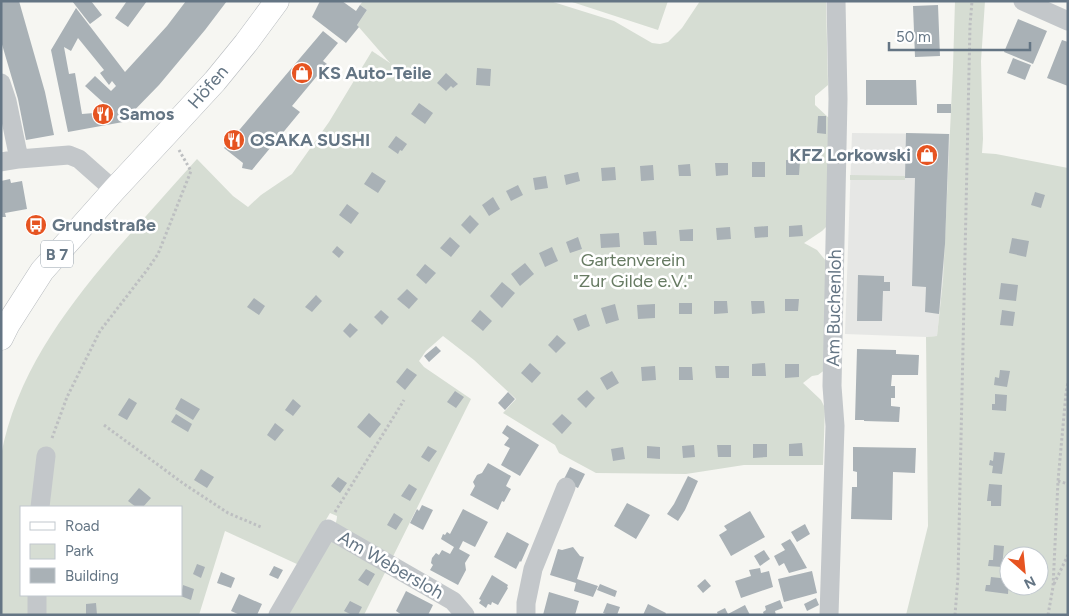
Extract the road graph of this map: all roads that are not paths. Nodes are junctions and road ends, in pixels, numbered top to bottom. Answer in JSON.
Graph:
{"nodes":[{"id":1,"x":277,"y":1,"type":"edge"},
{"id":2,"x":836,"y":1,"type":"edge"},
{"id":3,"x":1023,"y":1,"type":"edge"},
{"id":4,"x":1068,"y":21,"type":"edge"},
{"id":5,"x":1,"y":83,"type":"edge"},
{"id":6,"x":10,"y":161,"type":"edge"},
{"id":7,"x":114,"y":190,"type":"junction"},
{"id":8,"x":1,"y":338,"type":"edge"},
{"id":9,"x":46,"y":456,"type":"road end"},
{"id":10,"x":566,"y":486,"type":"dead end"},
{"id":11,"x":40,"y":506,"type":"edge"},
{"id":12,"x":37,"y":596,"type":"edge"},
{"id":13,"x":829,"y":608,"type":"edge"},
{"id":14,"x":455,"y":610,"type":"edge"},
{"id":15,"x":37,"y":615,"type":"edge"},
{"id":16,"x":278,"y":615,"type":"edge"},
{"id":17,"x":526,"y":615,"type":"edge"}],
"edges":[{"from":1,"to":7,"type":"main road","name":"Höfen","number":"B 7"},
{"from":2,"to":13,"type":"street","name":"Am Buchenloh"},
{"from":3,"to":4,"type":"street"},
{"from":5,"to":6,"type":"street"},
{"from":6,"to":7,"type":"street"},
{"from":7,"to":8,"type":"main road","number":"B 7"},
{"from":9,"to":11,"type":"street"},
{"from":10,"to":17,"type":"street"},
{"from":12,"to":15,"type":"street"},
{"from":14,"to":16,"type":"street","name":"Am Webersloh"}]}
